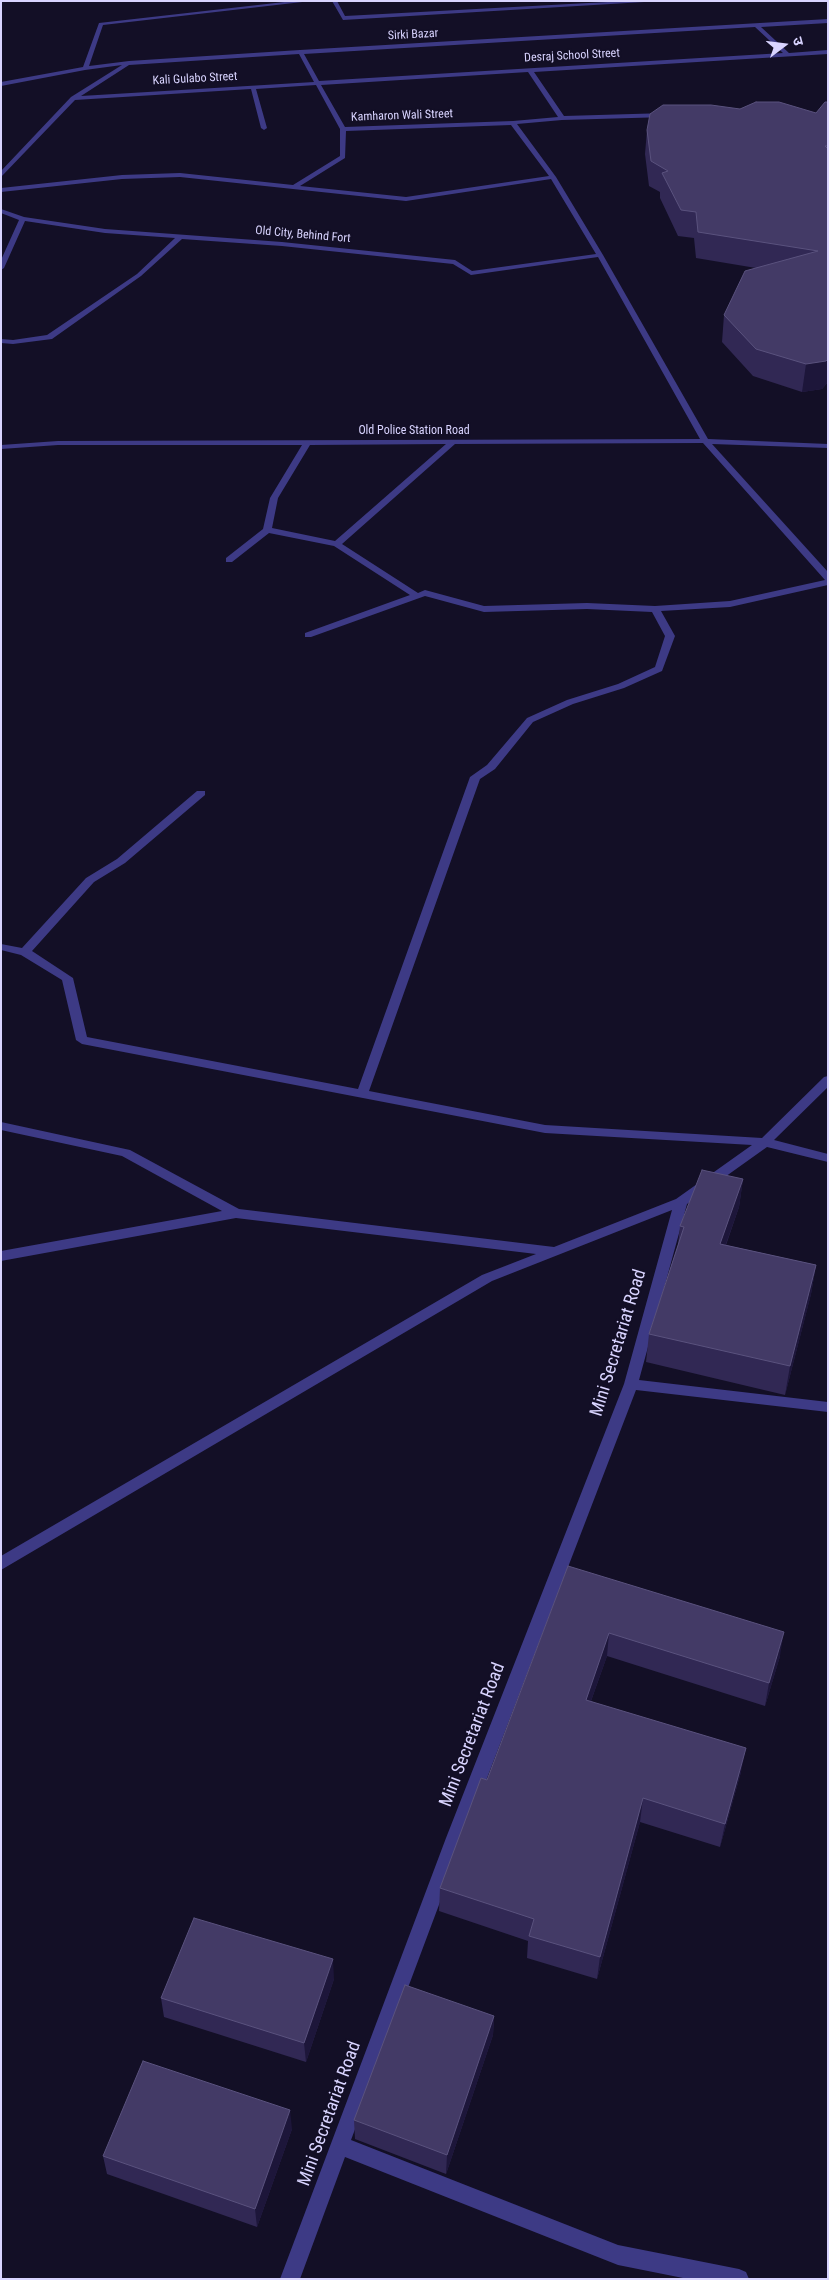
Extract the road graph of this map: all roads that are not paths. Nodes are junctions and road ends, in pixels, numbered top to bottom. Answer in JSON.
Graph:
{"nodes":[{"id":1,"x":308,"y":1,"type":"edge"},
{"id":2,"x":334,"y":1,"type":"edge"},
{"id":3,"x":659,"y":1,"type":"edge"},
{"id":4,"x":828,"y":21,"type":"edge"},
{"id":5,"x":756,"y":25,"type":"junction"},
{"id":6,"x":300,"y":52,"type":"junction"},
{"id":7,"x":828,"y":52,"type":"edge"},
{"id":8,"x":787,"y":54,"type":"junction"},
{"id":9,"x":129,"y":63,"type":"junction"},
{"id":10,"x":85,"y":68,"type":"junction"},
{"id":11,"x":529,"y":69,"type":"junction"},
{"id":12,"x":1,"y":84,"type":"edge"},
{"id":13,"x":318,"y":84,"type":"junction"},
{"id":14,"x":253,"y":87,"type":"junction"},
{"id":15,"x":73,"y":98,"type":"junction"},
{"id":16,"x":678,"y":115,"type":"edge"},
{"id":17,"x":562,"y":118,"type":"junction"},
{"id":18,"x":513,"y":124,"type":"junction"},
{"id":19,"x":264,"y":128,"type":"dead end"},
{"id":20,"x":343,"y":129,"type":"junction"},
{"id":21,"x":1,"y":174,"type":"edge"},
{"id":22,"x":553,"y":177,"type":"junction"},
{"id":23,"x":295,"y":186,"type":"junction"},
{"id":24,"x":1,"y":190,"type":"edge"},
{"id":25,"x":1,"y":212,"type":"edge"},
{"id":26,"x":23,"y":219,"type":"junction"},
{"id":27,"x":181,"y":236,"type":"junction"},
{"id":28,"x":600,"y":255,"type":"junction"},
{"id":29,"x":1,"y":268,"type":"edge"},
{"id":30,"x":1,"y":341,"type":"edge"},
{"id":31,"x":454,"y":441,"type":"junction"},
{"id":32,"x":705,"y":441,"type":"junction"},
{"id":33,"x":308,"y":442,"type":"junction"},
{"id":34,"x":828,"y":446,"type":"edge"},
{"id":35,"x":1,"y":447,"type":"edge"},
{"id":36,"x":267,"y":530,"type":"junction"},
{"id":37,"x":337,"y":544,"type":"junction"},
{"id":38,"x":229,"y":560,"type":"dead end"},
{"id":39,"x":828,"y":580,"type":"edge"},
{"id":40,"x":417,"y":596,"type":"junction"},
{"id":41,"x":655,"y":609,"type":"junction"},
{"id":42,"x":308,"y":635,"type":"dead end"},
{"id":43,"x":201,"y":793,"type":"dead end"},
{"id":44,"x":1,"y":947,"type":"edge"},
{"id":45,"x":25,"y":952,"type":"junction"},
{"id":46,"x":828,"y":1080,"type":"edge"},
{"id":47,"x":362,"y":1094,"type":"junction"},
{"id":48,"x":1,"y":1126,"type":"edge"},
{"id":49,"x":765,"y":1142,"type":"junction"},
{"id":50,"x":828,"y":1158,"type":"edge"},
{"id":51,"x":681,"y":1202,"type":"junction"},
{"id":52,"x":236,"y":1213,"type":"junction"},
{"id":53,"x":554,"y":1251,"type":"junction"},
{"id":54,"x":1,"y":1256,"type":"edge"},
{"id":55,"x":631,"y":1384,"type":"junction"},
{"id":56,"x":828,"y":1408,"type":"edge"},
{"id":57,"x":1,"y":1564,"type":"edge"},
{"id":58,"x":340,"y":2145,"type":"junction"},
{"id":59,"x":290,"y":2279,"type":"edge"},
{"id":60,"x":739,"y":2279,"type":"edge"}],
"edges":[{"from":1,"to":10,"type":"street"},
{"from":2,"to":3,"type":"street"},
{"from":4,"to":5,"type":"street","name":"Sirki Bazar"},
{"from":5,"to":6,"type":"street","name":"Sirki Bazar"},
{"from":5,"to":8,"type":"street"},
{"from":6,"to":9,"type":"street","name":"Sirki Bazar"},
{"from":6,"to":13,"type":"street","name":"Kamharon Wali Street"},
{"from":7,"to":8,"type":"street","name":"Desraj School Street"},
{"from":8,"to":11,"type":"street","name":"Desraj School Street"},
{"from":9,"to":10,"type":"street","name":"Sirki Bazar"},
{"from":9,"to":15,"type":"street"},
{"from":10,"to":12,"type":"street","name":"Sirki Bazar"},
{"from":11,"to":13,"type":"street","name":"Desraj School Street"},
{"from":11,"to":17,"type":"street"},
{"from":13,"to":14,"type":"street","name":"Kali Gulabo Street"},
{"from":13,"to":20,"type":"street","name":"Kamharon Wali Street"},
{"from":14,"to":15,"type":"street","name":"Kali Gulabo Street"},
{"from":14,"to":19,"type":"street"},
{"from":15,"to":21,"type":"street"},
{"from":16,"to":17,"type":"street","name":"Kamharon Wali Street"},
{"from":17,"to":18,"type":"street","name":"Kamharon Wali Street"},
{"from":18,"to":20,"type":"street","name":"Kamharon Wali Street"},
{"from":18,"to":22,"type":"street"},
{"from":20,"to":23,"type":"street"},
{"from":22,"to":23,"type":"street"},
{"from":22,"to":28,"type":"street"},
{"from":23,"to":24,"type":"street"},
{"from":25,"to":26,"type":"street","name":"Old City, Behind Fort"},
{"from":26,"to":27,"type":"street","name":"Old City, Behind Fort"},
{"from":26,"to":29,"type":"street"},
{"from":27,"to":28,"type":"street","name":"Old City, Behind Fort"},
{"from":27,"to":30,"type":"street"},
{"from":28,"to":32,"type":"street"},
{"from":31,"to":32,"type":"street","name":"Old Police Station Road"},
{"from":31,"to":33,"type":"street","name":"Old Police Station Road"},
{"from":31,"to":37,"type":"street"},
{"from":32,"to":34,"type":"street","name":"Old Police Station Road"},
{"from":32,"to":39,"type":"street"},
{"from":33,"to":35,"type":"street","name":"Old Police Station Road"},
{"from":33,"to":36,"type":"street"},
{"from":36,"to":37,"type":"street"},
{"from":36,"to":38,"type":"street"},
{"from":37,"to":40,"type":"street"},
{"from":39,"to":41,"type":"street"},
{"from":40,"to":41,"type":"street"},
{"from":40,"to":42,"type":"street"},
{"from":41,"to":47,"type":"street"},
{"from":43,"to":45,"type":"street"},
{"from":44,"to":45,"type":"street"},
{"from":45,"to":47,"type":"street"},
{"from":46,"to":49,"type":"street"},
{"from":47,"to":49,"type":"street"},
{"from":48,"to":52,"type":"street"},
{"from":49,"to":50,"type":"street"},
{"from":49,"to":51,"type":"street"},
{"from":51,"to":53,"type":"street"},
{"from":51,"to":55,"type":"street","name":"Mini Secretariat Road"},
{"from":52,"to":53,"type":"street"},
{"from":52,"to":54,"type":"street"},
{"from":53,"to":57,"type":"street"},
{"from":55,"to":56,"type":"street"},
{"from":55,"to":58,"type":"street","name":"Mini Secretariat Road"},
{"from":58,"to":59,"type":"street","name":"Mini Secretariat Road"},
{"from":58,"to":60,"type":"street"}]}
